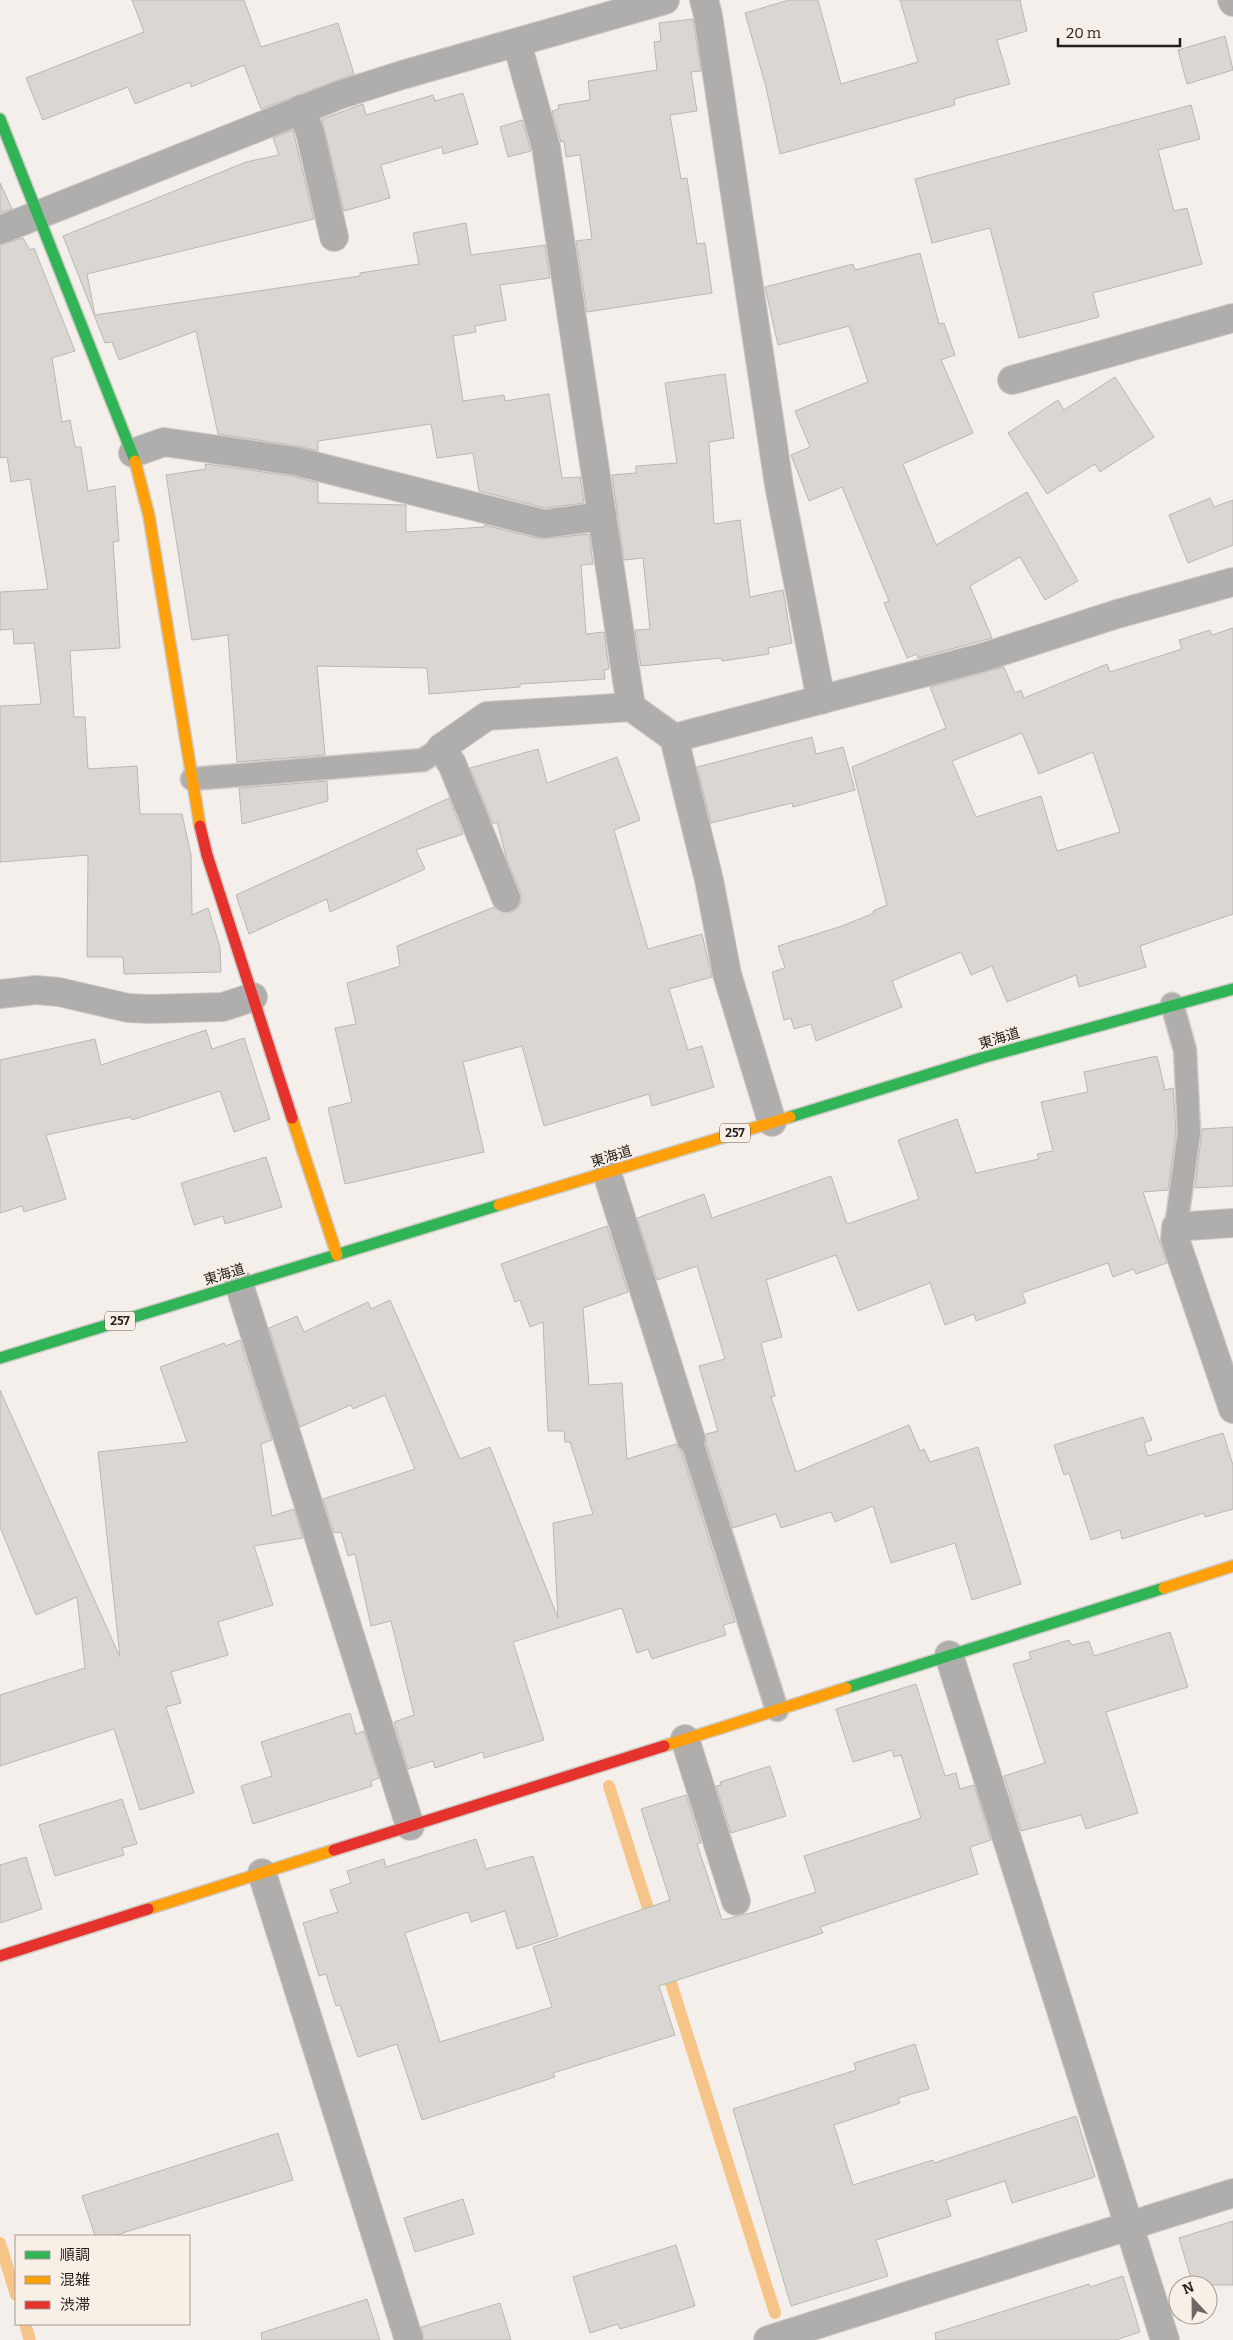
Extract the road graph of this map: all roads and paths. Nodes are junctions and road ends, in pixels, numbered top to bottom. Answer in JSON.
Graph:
{"nodes":[{"id":1,"x":665,"y":0,"type":"edge"},
{"id":2,"x":704,"y":0,"type":"edge"},
{"id":3,"x":517,"y":42,"type":"junction"},
{"id":4,"x":300,"y":109,"type":"junction"},
{"id":5,"x":0,"y":119,"type":"edge"},
{"id":6,"x":38,"y":214,"type":"junction"},
{"id":7,"x":0,"y":230,"type":"edge"},
{"id":8,"x":334,"y":237,"type":"dead end"},
{"id":9,"x":1233,"y":318,"type":"edge"},
{"id":10,"x":1012,"y":380,"type":"dead end"},
{"id":11,"x":133,"y":453,"type":"junction"},
{"id":12,"x":602,"y":516,"type":"junction"},
{"id":13,"x":1233,"y":582,"type":"edge"},
{"id":14,"x":821,"y":700,"type":"junction"},
{"id":15,"x":631,"y":707,"type":"junction"},
{"id":16,"x":674,"y":738,"type":"junction"},
{"id":17,"x":441,"y":748,"type":"junction"},
{"id":18,"x":192,"y":779,"type":"junction"},
{"id":19,"x":506,"y":898,"type":"dead end"},
{"id":20,"x":1233,"y":989,"type":"edge"},
{"id":21,"x":0,"y":994,"type":"edge"},
{"id":22,"x":253,"y":997,"type":"junction"},
{"id":23,"x":1172,"y":1004,"type":"junction"},
{"id":24,"x":772,"y":1122,"type":"junction"},
{"id":25,"x":607,"y":1173,"type":"junction"},
{"id":26,"x":1233,"y":1223,"type":"edge"},
{"id":27,"x":1176,"y":1227,"type":"junction"},
{"id":28,"x":337,"y":1255,"type":"junction"},
{"id":29,"x":240,"y":1284,"type":"junction"},
{"id":30,"x":0,"y":1358,"type":"edge"},
{"id":31,"x":1233,"y":1409,"type":"edge"},
{"id":32,"x":692,"y":1439,"type":"joint"},
{"id":33,"x":1233,"y":1566,"type":"edge"},
{"id":34,"x":949,"y":1655,"type":"junction"},
{"id":35,"x":777,"y":1710,"type":"junction"},
{"id":36,"x":685,"y":1739,"type":"junction"},
{"id":37,"x":410,"y":1826,"type":"junction"},
{"id":38,"x":262,"y":1873,"type":"junction"},
{"id":39,"x":736,"y":1901,"type":"dead end"},
{"id":40,"x":0,"y":1956,"type":"edge"},
{"id":41,"x":1233,"y":2193,"type":"edge"},
{"id":42,"x":1129,"y":2226,"type":"junction"},
{"id":43,"x":409,"y":2340,"type":"edge"},
{"id":44,"x":768,"y":2340,"type":"edge"},
{"id":45,"x":1165,"y":2340,"type":"edge"}],
"edges":[{"from":1,"to":3,"type":"street"},
{"from":2,"to":14,"type":"street"},
{"from":3,"to":4,"type":"street"},
{"from":3,"to":12,"type":"street"},
{"from":4,"to":6,"type":"street"},
{"from":4,"to":8,"type":"street"},
{"from":5,"to":6,"type":"main road"},
{"from":6,"to":7,"type":"street"},
{"from":6,"to":11,"type":"main road"},
{"from":9,"to":10,"type":"street"},
{"from":11,"to":12,"type":"street"},
{"from":11,"to":18,"type":"main road"},
{"from":12,"to":15,"type":"street"},
{"from":13,"to":14,"type":"street"},
{"from":14,"to":16,"type":"street"},
{"from":15,"to":16,"type":"street"},
{"from":15,"to":17,"type":"street"},
{"from":16,"to":24,"type":"street"},
{"from":17,"to":18,"type":"lane"},
{"from":17,"to":19,"type":"street"},
{"from":18,"to":22,"type":"main road"},
{"from":20,"to":23,"type":"main road","name":"東海道","number":"257"},
{"from":21,"to":22,"type":"street"},
{"from":22,"to":28,"type":"main road"},
{"from":23,"to":24,"type":"main road","name":"東海道","number":"257"},
{"from":23,"to":27,"type":"lane"},
{"from":24,"to":25,"type":"main road","name":"東海道","number":"257"},
{"from":25,"to":28,"type":"main road","name":"東海道","number":"257"},
{"from":25,"to":32,"type":"street"},
{"from":26,"to":27,"type":"street"},
{"from":27,"to":31,"type":"street"},
{"from":28,"to":29,"type":"main road","name":"東海道","number":"257"},
{"from":29,"to":30,"type":"main road","name":"東海道","number":"257"},
{"from":29,"to":37,"type":"street"},
{"from":32,"to":35,"type":"lane"},
{"from":33,"to":34,"type":"main road"},
{"from":34,"to":35,"type":"main road"},
{"from":34,"to":42,"type":"street"},
{"from":35,"to":36,"type":"main road"},
{"from":36,"to":37,"type":"main road"},
{"from":36,"to":39,"type":"street"},
{"from":37,"to":38,"type":"main road"},
{"from":38,"to":40,"type":"main road"},
{"from":38,"to":43,"type":"street"},
{"from":41,"to":42,"type":"street"},
{"from":42,"to":44,"type":"street"},
{"from":42,"to":45,"type":"street"}]}
